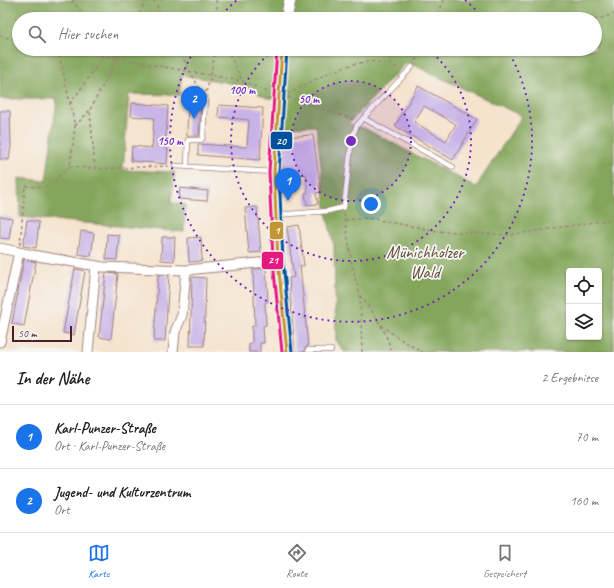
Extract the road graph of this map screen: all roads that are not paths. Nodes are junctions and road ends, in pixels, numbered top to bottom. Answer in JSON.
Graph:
{"nodes":[{"id":1,"x":290,"y":0,"type":"edge"},
{"id":2,"x":287,"y":12,"type":"edge"},
{"id":3,"x":282,"y":56,"type":"edge"},
{"id":4,"x":412,"y":66,"type":"road end"},
{"id":5,"x":204,"y":98,"type":"road end"},
{"id":6,"x":361,"y":120,"type":"junction"},
{"id":7,"x":175,"y":166,"type":"road end"},
{"id":8,"x":187,"y":167,"type":"junction"},
{"id":9,"x":453,"y":167,"type":"dead end"},
{"id":10,"x":274,"y":172,"type":"junction"},
{"id":11,"x":276,"y":215,"type":"junction"},
{"id":12,"x":0,"y":248,"type":"edge"},
{"id":13,"x":19,"y":252,"type":"junction"},
{"id":14,"x":278,"y":261,"type":"junction"},
{"id":15,"x":96,"y":266,"type":"junction"},
{"id":16,"x":186,"y":270,"type":"junction"},
{"id":17,"x":0,"y":342,"type":"edge"},
{"id":18,"x":289,"y":350,"type":"edge"},
{"id":19,"x":308,"y":350,"type":"dead end"},
{"id":20,"x":331,"y":350,"type":"dead end"},
{"id":21,"x":88,"y":352,"type":"edge"},
{"id":22,"x":173,"y":352,"type":"edge"}],
"edges":[{"from":1,"to":2,"type":"street"},
{"from":3,"to":10,"type":"street"},
{"from":4,"to":6,"type":"lane"},
{"from":5,"to":8,"type":"lane"},
{"from":6,"to":9,"type":"lane"},
{"from":6,"to":11,"type":"lane"},
{"from":7,"to":8,"type":"lane"},
{"from":8,"to":10,"type":"lane"},
{"from":10,"to":11,"type":"street"},
{"from":11,"to":14,"type":"street"},
{"from":12,"to":13,"type":"street"},
{"from":13,"to":15,"type":"street"},
{"from":13,"to":17,"type":"street"},
{"from":14,"to":16,"type":"street"},
{"from":14,"to":18,"type":"street"},
{"from":15,"to":16,"type":"street"},
{"from":15,"to":21,"type":"street"},
{"from":16,"to":22,"type":"street"},
{"from":19,"to":20,"type":"lane"}]}
